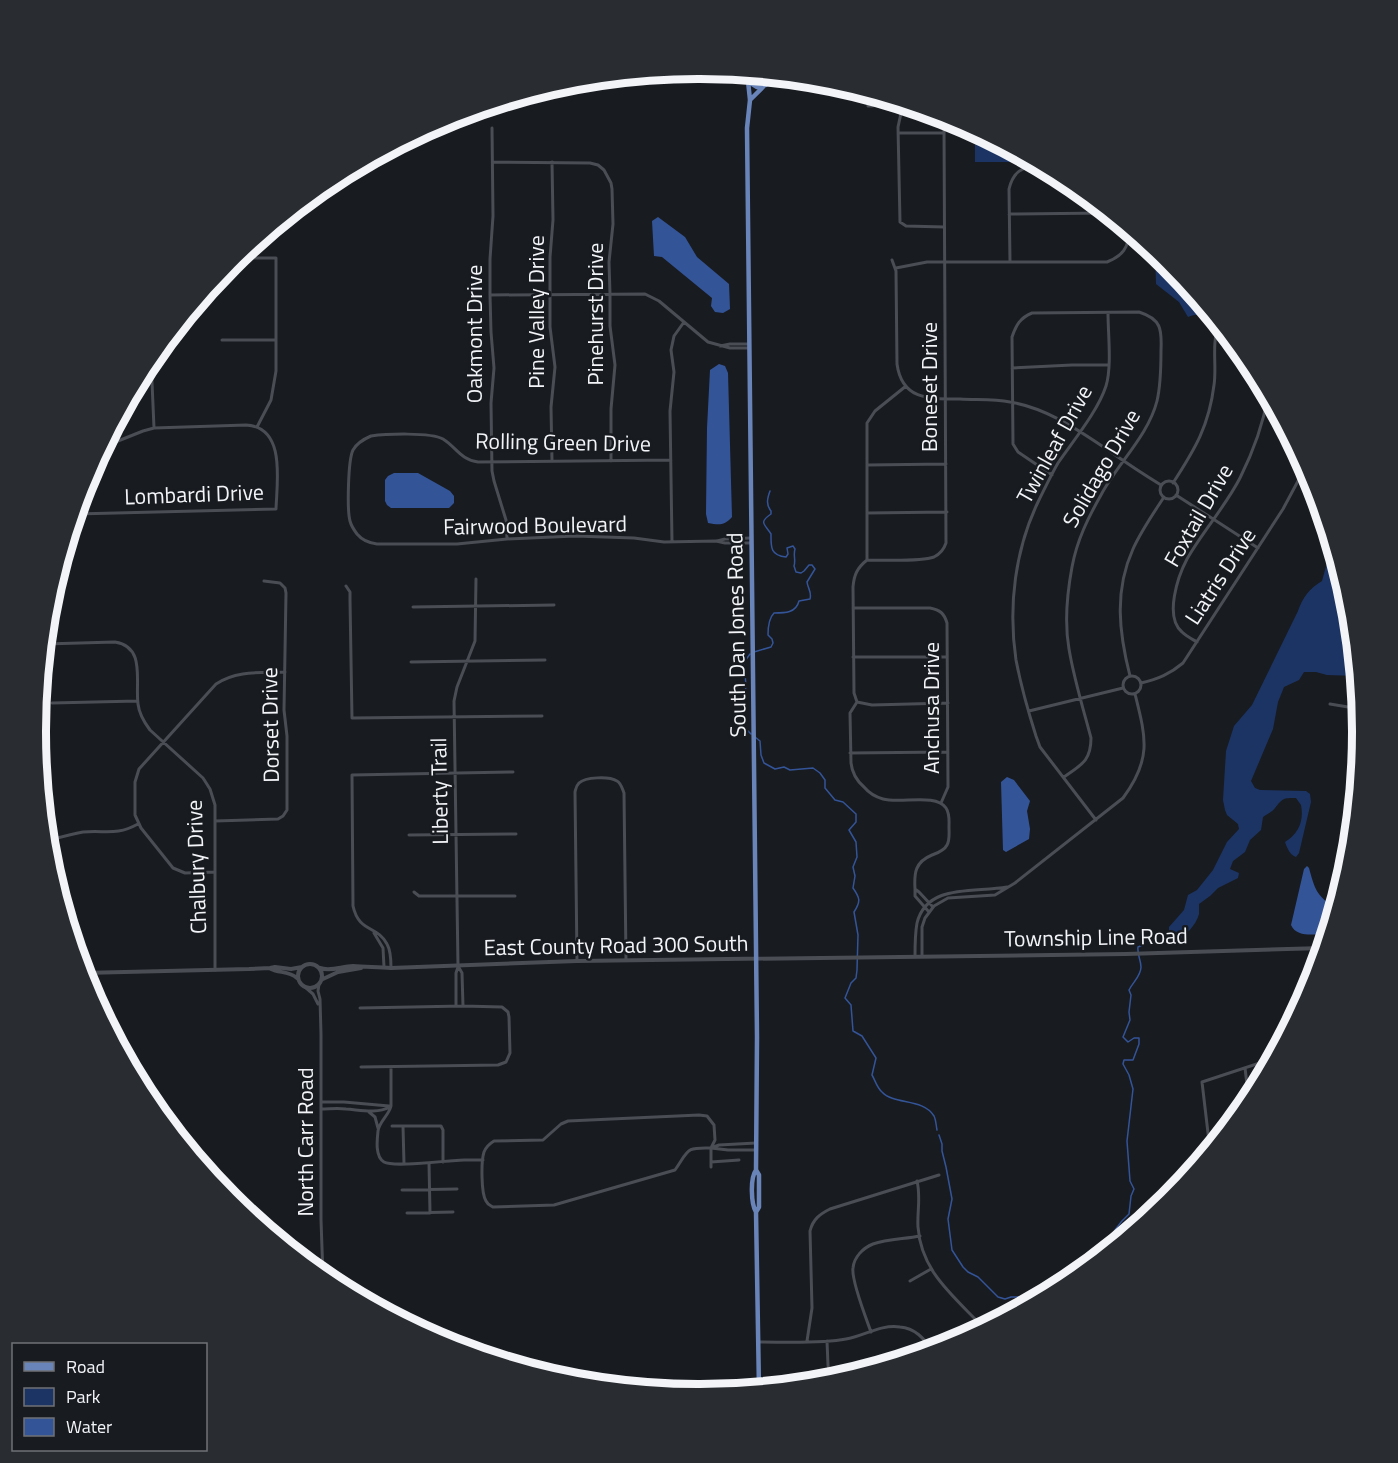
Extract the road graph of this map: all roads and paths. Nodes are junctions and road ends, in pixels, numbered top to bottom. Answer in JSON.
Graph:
{"nodes":[{"id":1,"x":748,"y":81,"type":"joint"},
{"id":2,"x":770,"y":83,"type":"edge"},
{"id":3,"x":766,"y":85,"type":"junction"},
{"id":4,"x":750,"y":100,"type":"junction"},
{"id":5,"x":870,"y":101,"type":"edge"},
{"id":6,"x":881,"y":105,"type":"edge"},
{"id":7,"x":901,"y":112,"type":"edge"},
{"id":8,"x":944,"y":127,"type":"edge"},
{"id":9,"x":492,"y":128,"type":"dead end"},
{"id":10,"x":898,"y":133,"type":"junction"},
{"id":11,"x":944,"y":133,"type":"junction"},
{"id":12,"x":492,"y":162,"type":"junction"},
{"id":13,"x":552,"y":162,"type":"junction"},
{"id":14,"x":1027,"y":167,"type":"edge"},
{"id":15,"x":1095,"y":213,"type":"edge"},
{"id":16,"x":1009,"y":214,"type":"junction"},
{"id":17,"x":945,"y":226,"type":"junction"},
{"id":18,"x":1128,"y":240,"type":"edge"},
{"id":19,"x":251,"y":258,"type":"edge"},
{"id":20,"x":892,"y":260,"type":"dead end"},
{"id":21,"x":945,"y":262,"type":"junction"},
{"id":22,"x":1010,"y":262,"type":"junction"},
{"id":23,"x":896,"y":268,"type":"junction"},
{"id":24,"x":550,"y":294,"type":"junction"},
{"id":25,"x":610,"y":294,"type":"junction"},
{"id":26,"x":490,"y":295,"type":"junction"},
{"id":27,"x":1108,"y":313,"type":"junction"},
{"id":28,"x":684,"y":322,"type":"junction"},
{"id":29,"x":1217,"y":334,"type":"edge"},
{"id":30,"x":222,"y":340,"type":"dead end"},
{"id":31,"x":276,"y":340,"type":"junction"},
{"id":32,"x":749,"y":346,"type":"junction"},
{"id":33,"x":1108,"y":365,"type":"junction"},
{"id":34,"x":1012,"y":368,"type":"junction"},
{"id":35,"x":152,"y":376,"type":"edge"},
{"id":36,"x":906,"y":387,"type":"junction"},
{"id":37,"x":945,"y":399,"type":"junction"},
{"id":38,"x":1013,"y":402,"type":"junction"},
{"id":39,"x":1266,"y":409,"type":"edge"},
{"id":40,"x":257,"y":427,"type":"junction"},
{"id":41,"x":154,"y":428,"type":"junction"},
{"id":42,"x":1080,"y":432,"type":"junction"},
{"id":43,"x":114,"y":442,"type":"edge"},
{"id":44,"x":671,"y":460,"type":"junction"},
{"id":45,"x":552,"y":461,"type":"junction"},
{"id":46,"x":611,"y":461,"type":"junction"},
{"id":47,"x":1124,"y":461,"type":"junction"},
{"id":48,"x":492,"y":462,"type":"junction"},
{"id":49,"x":946,"y":464,"type":"junction"},
{"id":50,"x":868,"y":465,"type":"junction"},
{"id":51,"x":1052,"y":475,"type":"junction"},
{"id":52,"x":1300,"y":477,"type":"edge"},
{"id":53,"x":1173,"y":483,"type":"junction"},
{"id":54,"x":1161,"y":485,"type":"junction"},
{"id":55,"x":1176,"y":495,"type":"junction"},
{"id":56,"x":1164,"y":497,"type":"junction"},
{"id":57,"x":947,"y":512,"type":"junction"},
{"id":58,"x":867,"y":513,"type":"junction"},
{"id":59,"x":84,"y":514,"type":"edge"},
{"id":60,"x":1214,"y":519,"type":"junction"},
{"id":61,"x":357,"y":536,"type":"joint"},
{"id":62,"x":507,"y":538,"type":"junction"},
{"id":63,"x":751,"y":541,"type":"junction"},
{"id":64,"x":672,"y":542,"type":"junction"},
{"id":65,"x":1258,"y":548,"type":"junction"},
{"id":66,"x":867,"y":560,"type":"junction"},
{"id":67,"x":476,"y":579,"type":"dead end"},
{"id":68,"x":264,"y":581,"type":"dead end"},
{"id":69,"x":346,"y":586,"type":"dead end"},
{"id":70,"x":554,"y":605,"type":"dead end"},
{"id":71,"x":476,"y":606,"type":"junction"},
{"id":72,"x":413,"y":607,"type":"dead end"},
{"id":73,"x":853,"y":608,"type":"junction"},
{"id":74,"x":1197,"y":642,"type":"junction"},
{"id":75,"x":52,"y":644,"type":"edge"},
{"id":76,"x":853,"y":657,"type":"junction"},
{"id":77,"x":947,"y":657,"type":"junction"},
{"id":78,"x":545,"y":660,"type":"dead end"},
{"id":79,"x":468,"y":661,"type":"junction"},
{"id":80,"x":411,"y":662,"type":"dead end"},
{"id":81,"x":285,"y":672,"type":"junction"},
{"id":82,"x":1130,"y":676,"type":"junction"},
{"id":83,"x":1141,"y":683,"type":"junction"},
{"id":84,"x":1123,"y":688,"type":"junction"},
{"id":85,"x":1135,"y":694,"type":"junction"},
{"id":86,"x":1080,"y":699,"type":"junction"},
{"id":87,"x":138,"y":701,"type":"junction"},
{"id":88,"x":857,"y":702,"type":"junction"},
{"id":89,"x":948,"y":703,"type":"junction"},
{"id":90,"x":52,"y":704,"type":"dead end"},
{"id":91,"x":1330,"y":704,"type":"dead end"},
{"id":92,"x":1351,"y":707,"type":"edge"},
{"id":93,"x":1029,"y":711,"type":"junction"},
{"id":94,"x":542,"y":716,"type":"dead end"},
{"id":95,"x":454,"y":717,"type":"junction"},
{"id":96,"x":163,"y":742,"type":"junction"},
{"id":97,"x":948,"y":752,"type":"junction"},
{"id":98,"x":850,"y":753,"type":"junction"},
{"id":99,"x":513,"y":772,"type":"dead end"},
{"id":100,"x":455,"y":774,"type":"junction"},
{"id":101,"x":1064,"y":777,"type":"junction"},
{"id":102,"x":941,"y":803,"type":"junction"},
{"id":103,"x":1096,"y":820,"type":"junction"},
{"id":104,"x":215,"y":821,"type":"junction"},
{"id":105,"x":138,"y":824,"type":"junction"},
{"id":106,"x":516,"y":834,"type":"dead end"},
{"id":107,"x":409,"y":835,"type":"dead end"},
{"id":108,"x":456,"y":835,"type":"junction"},
{"id":109,"x":56,"y":839,"type":"edge"},
{"id":110,"x":215,"y":872,"type":"junction"},
{"id":111,"x":1008,"y":887,"type":"junction"},
{"id":112,"x":915,"y":890,"type":"junction"},
{"id":113,"x":414,"y":892,"type":"dead end"},
{"id":114,"x":457,"y":896,"type":"junction"},
{"id":115,"x":515,"y":896,"type":"dead end"},
{"id":116,"x":929,"y":903,"type":"junction"},
{"id":117,"x":933,"y":907,"type":"junction"},
{"id":118,"x":925,"y":908,"type":"junction"},
{"id":119,"x":929,"y":912,"type":"junction"},
{"id":120,"x":373,"y":931,"type":"junction"},
{"id":121,"x":915,"y":936,"type":"junction"},
{"id":122,"x":921,"y":936,"type":"junction"},
{"id":123,"x":1314,"y":948,"type":"edge"},
{"id":124,"x":915,"y":956,"type":"junction"},
{"id":125,"x":922,"y":956,"type":"junction"},
{"id":126,"x":869,"y":957,"type":"joint"},
{"id":127,"x":756,"y":959,"type":"junction"},
{"id":128,"x":626,"y":960,"type":"junction"},
{"id":129,"x":576,"y":961,"type":"junction"},
{"id":130,"x":458,"y":966,"type":"junction"},
{"id":131,"x":302,"y":967,"type":"junction"},
{"id":132,"x":270,"y":968,"type":"junction"},
{"id":133,"x":320,"y":968,"type":"junction"},
{"id":134,"x":365,"y":968,"type":"junction"},
{"id":135,"x":384,"y":968,"type":"junction"},
{"id":136,"x":391,"y":968,"type":"junction"},
{"id":137,"x":215,"y":970,"type":"junction"},
{"id":138,"x":93,"y":973,"type":"edge"},
{"id":139,"x":298,"y":978,"type":"junction"},
{"id":140,"x":320,"y":982,"type":"junction"},
{"id":141,"x":305,"y":987,"type":"junction"},
{"id":142,"x":456,"y":1006,"type":"junction"},
{"id":143,"x":463,"y":1006,"type":"junction"},
{"id":144,"x":360,"y":1008,"type":"dead end"},
{"id":145,"x":320,"y":1009,"type":"junction"},
{"id":146,"x":1261,"y":1063,"type":"edge"},
{"id":147,"x":361,"y":1067,"type":"dead end"},
{"id":148,"x":391,"y":1067,"type":"junction"},
{"id":149,"x":1245,"y":1068,"type":"junction"},
{"id":150,"x":1247,"y":1086,"type":"edge"},
{"id":151,"x":321,"y":1102,"type":"junction"},
{"id":152,"x":391,"y":1107,"type":"junction"},
{"id":153,"x":321,"y":1109,"type":"junction"},
{"id":154,"x":369,"y":1112,"type":"junction"},
{"id":155,"x":392,"y":1126,"type":"dead end"},
{"id":156,"x":403,"y":1126,"type":"junction"},
{"id":157,"x":378,"y":1129,"type":"junction"},
{"id":158,"x":1208,"y":1140,"type":"edge"},
{"id":159,"x":756,"y":1143,"type":"junction"},
{"id":160,"x":711,"y":1148,"type":"junction"},
{"id":161,"x":756,"y":1150,"type":"junction"},
{"id":162,"x":483,"y":1160,"type":"junction"},
{"id":163,"x":739,"y":1160,"type":"dead end"},
{"id":164,"x":443,"y":1162,"type":"junction"},
{"id":165,"x":429,"y":1163,"type":"junction"},
{"id":166,"x":404,"y":1164,"type":"junction"},
{"id":167,"x":939,"y":1174,"type":"dead end"},
{"id":168,"x":917,"y":1181,"type":"junction"},
{"id":169,"x":457,"y":1189,"type":"dead end"},
{"id":170,"x":402,"y":1190,"type":"dead end"},
{"id":171,"x":430,"y":1190,"type":"junction"},
{"id":172,"x":453,"y":1212,"type":"dead end"},
{"id":173,"x":406,"y":1213,"type":"dead end"},
{"id":174,"x":430,"y":1213,"type":"junction"},
{"id":175,"x":920,"y":1236,"type":"junction"},
{"id":176,"x":323,"y":1263,"type":"edge"},
{"id":177,"x":931,"y":1269,"type":"junction"},
{"id":178,"x":910,"y":1281,"type":"dead end"},
{"id":179,"x":978,"y":1322,"type":"edge"},
{"id":180,"x":871,"y":1332,"type":"junction"},
{"id":181,"x":807,"y":1341,"type":"junction"},
{"id":182,"x":827,"y":1341,"type":"junction"},
{"id":183,"x":758,"y":1342,"type":"junction"},
{"id":184,"x":926,"y":1343,"type":"edge"},
{"id":185,"x":829,"y":1370,"type":"edge"},
{"id":186,"x":759,"y":1381,"type":"edge"}],
"edges":[{"from":1,"to":3,"type":"main road"},
{"from":1,"to":4,"type":"main road","name":"South Dan Jones Road"},
{"from":2,"to":3,"type":"street"},
{"from":3,"to":4,"type":"main road"},
{"from":4,"to":32,"type":"main road","name":"South Dan Jones Road"},
{"from":5,"to":6,"type":"street"},
{"from":7,"to":10,"type":"street"},
{"from":8,"to":11,"type":"street","name":"Boneset Drive"},
{"from":9,"to":12,"type":"street","name":"Oakmont Drive"},
{"from":10,"to":11,"type":"street"},
{"from":10,"to":17,"type":"street"},
{"from":11,"to":17,"type":"street","name":"Boneset Drive"},
{"from":12,"to":13,"type":"street"},
{"from":12,"to":26,"type":"street","name":"Oakmont Drive"},
{"from":13,"to":24,"type":"street","name":"Pine Valley Drive"},
{"from":13,"to":25,"type":"street","name":"Pinehurst Drive"},
{"from":14,"to":16,"type":"street"},
{"from":15,"to":16,"type":"street"},
{"from":16,"to":22,"type":"street"},
{"from":17,"to":21,"type":"street","name":"Boneset Drive"},
{"from":18,"to":22,"type":"street"},
{"from":19,"to":31,"type":"street"},
{"from":20,"to":23,"type":"street"},
{"from":21,"to":22,"type":"street"},
{"from":21,"to":23,"type":"street"},
{"from":21,"to":37,"type":"street","name":"Boneset Drive"},
{"from":23,"to":36,"type":"street"},
{"from":24,"to":25,"type":"street"},
{"from":24,"to":26,"type":"street"},
{"from":24,"to":45,"type":"street","name":"Pine Valley Drive"},
{"from":25,"to":28,"type":"street"},
{"from":25,"to":46,"type":"street","name":"Pinehurst Drive"},
{"from":26,"to":48,"type":"street","name":"Oakmont Drive"},
{"from":27,"to":33,"type":"street","name":"Twinleaf Drive"},
{"from":27,"to":34,"type":"street","name":"Solidago Drive"},
{"from":27,"to":47,"type":"street","name":"Solidago Drive"},
{"from":28,"to":32,"type":"street"},
{"from":28,"to":44,"type":"street"},
{"from":29,"to":53,"type":"street"},
{"from":30,"to":31,"type":"street"},
{"from":31,"to":40,"type":"street"},
{"from":32,"to":63,"type":"main road","name":"South Dan Jones Road"},
{"from":33,"to":34,"type":"street"},
{"from":33,"to":42,"type":"street","name":"Twinleaf Drive"},
{"from":34,"to":38,"type":"street"},
{"from":35,"to":41,"type":"street"},
{"from":36,"to":37,"type":"street"},
{"from":36,"to":50,"type":"street"},
{"from":37,"to":38,"type":"street"},
{"from":37,"to":49,"type":"street","name":"Boneset Drive"},
{"from":38,"to":42,"type":"street"},
{"from":38,"to":51,"type":"street"},
{"from":39,"to":60,"type":"street","name":"Foxtail Drive"},
{"from":40,"to":41,"type":"street"},
{"from":40,"to":59,"type":"street","name":"Lombardi Drive"},
{"from":41,"to":43,"type":"street"},
{"from":42,"to":47,"type":"street"},
{"from":42,"to":51,"type":"street","name":"Twinleaf Drive"},
{"from":44,"to":46,"type":"street","name":"Rolling Green Drive"},
{"from":44,"to":64,"type":"street"},
{"from":45,"to":46,"type":"street","name":"Rolling Green Drive"},
{"from":45,"to":48,"type":"street","name":"Rolling Green Drive"},
{"from":47,"to":54,"type":"street"},
{"from":47,"to":86,"type":"street","name":"Solidago Drive"},
{"from":48,"to":61,"type":"street","name":"Rolling Green Drive"},
{"from":48,"to":62,"type":"street","name":"Oakmont Drive"},
{"from":49,"to":50,"type":"street"},
{"from":49,"to":57,"type":"street","name":"Boneset Drive"},
{"from":50,"to":58,"type":"street"},
{"from":51,"to":93,"type":"street","name":"Twinleaf Drive"},
{"from":52,"to":65,"type":"street","name":"Liatris Drive"},
{"from":53,"to":54,"type":"street"},
{"from":53,"to":55,"type":"street"},
{"from":54,"to":56,"type":"street"},
{"from":55,"to":56,"type":"street"},
{"from":55,"to":60,"type":"street"},
{"from":56,"to":82,"type":"street"},
{"from":57,"to":58,"type":"street"},
{"from":57,"to":66,"type":"street","name":"Boneset Drive"},
{"from":58,"to":66,"type":"street"},
{"from":60,"to":65,"type":"street"},
{"from":60,"to":74,"type":"street","name":"Foxtail Drive"},
{"from":61,"to":62,"type":"street","name":"Fairwood Boulevard"},
{"from":62,"to":64,"type":"street","name":"Fairwood Boulevard"},
{"from":63,"to":64,"type":"street","name":"Fairwood Boulevard"},
{"from":63,"to":127,"type":"main road","name":"South Dan Jones Road"},
{"from":65,"to":74,"type":"street","name":"Liatris Drive"},
{"from":66,"to":73,"type":"street"},
{"from":67,"to":71,"type":"street","name":"Liberty Trail"},
{"from":68,"to":81,"type":"street","name":"Dorset Drive"},
{"from":69,"to":95,"type":"street"},
{"from":70,"to":71,"type":"street"},
{"from":71,"to":72,"type":"street"},
{"from":71,"to":79,"type":"street","name":"Liberty Trail"},
{"from":73,"to":76,"type":"street"},
{"from":73,"to":77,"type":"street","name":"Anchusa Drive"},
{"from":74,"to":83,"type":"street","name":"Liatris Drive"},
{"from":75,"to":87,"type":"street","name":"Chalbury Drive"},
{"from":76,"to":77,"type":"street"},
{"from":76,"to":88,"type":"street"},
{"from":77,"to":89,"type":"street","name":"Anchusa Drive"},
{"from":78,"to":79,"type":"street"},
{"from":79,"to":80,"type":"street"},
{"from":79,"to":95,"type":"street","name":"Liberty Trail"},
{"from":81,"to":96,"type":"street"},
{"from":81,"to":104,"type":"street","name":"Dorset Drive"},
{"from":82,"to":83,"type":"street"},
{"from":82,"to":84,"type":"street"},
{"from":83,"to":85,"type":"street"},
{"from":84,"to":85,"type":"street"},
{"from":84,"to":86,"type":"street"},
{"from":85,"to":103,"type":"street"},
{"from":86,"to":93,"type":"street"},
{"from":86,"to":101,"type":"street","name":"Solidago Drive"},
{"from":87,"to":90,"type":"street"},
{"from":87,"to":96,"type":"street","name":"Chalbury Drive"},
{"from":88,"to":89,"type":"street"},
{"from":88,"to":98,"type":"street"},
{"from":89,"to":97,"type":"street","name":"Anchusa Drive"},
{"from":91,"to":92,"type":"street"},
{"from":93,"to":101,"type":"street","name":"Twinleaf Drive"},
{"from":94,"to":95,"type":"street"},
{"from":95,"to":100,"type":"street","name":"Liberty Trail"},
{"from":96,"to":104,"type":"street","name":"Chalbury Drive"},
{"from":96,"to":105,"type":"street"},
{"from":97,"to":98,"type":"street"},
{"from":97,"to":102,"type":"street","name":"Anchusa Drive"},
{"from":98,"to":102,"type":"street"},
{"from":99,"to":100,"type":"street"},
{"from":100,"to":108,"type":"street","name":"Liberty Trail"},
{"from":100,"to":120,"type":"street"},
{"from":101,"to":103,"type":"street","name":"Twinleaf Drive"},
{"from":102,"to":112,"type":"street"},
{"from":103,"to":111,"type":"street"},
{"from":104,"to":110,"type":"street","name":"Chalbury Drive"},
{"from":105,"to":109,"type":"street"},
{"from":105,"to":110,"type":"street"},
{"from":106,"to":108,"type":"street"},
{"from":107,"to":108,"type":"street"},
{"from":108,"to":114,"type":"street","name":"Liberty Trail"},
{"from":110,"to":137,"type":"street","name":"Chalbury Drive"},
{"from":111,"to":116,"type":"street"},
{"from":111,"to":117,"type":"street"},
{"from":112,"to":116,"type":"street"},
{"from":112,"to":118,"type":"street"},
{"from":113,"to":114,"type":"street"},
{"from":114,"to":115,"type":"street"},
{"from":114,"to":130,"type":"street","name":"Liberty Trail"},
{"from":116,"to":117,"type":"street"},
{"from":116,"to":118,"type":"street"},
{"from":117,"to":119,"type":"street"},
{"from":118,"to":119,"type":"street"},
{"from":118,"to":121,"type":"street"},
{"from":119,"to":122,"type":"street"},
{"from":120,"to":135,"type":"street"},
{"from":120,"to":136,"type":"street"},
{"from":121,"to":122,"type":"street"},
{"from":121,"to":124,"type":"street"},
{"from":122,"to":125,"type":"street"},
{"from":123,"to":125,"type":"street","name":"Township Line Road"},
{"from":124,"to":125,"type":"street","name":"Township Line Road"},
{"from":124,"to":126,"type":"street","name":"Township Line Road"},
{"from":126,"to":127,"type":"street","name":"East County Road 300 South"},
{"from":127,"to":128,"type":"street","name":"East County Road 300 South"},
{"from":127,"to":159,"type":"main road","name":"South Dan Jones Road"},
{"from":128,"to":129,"type":"street","name":"East County Road 300 South"},
{"from":128,"to":129,"type":"street"},
{"from":129,"to":130,"type":"street","name":"East County Road 300 South"},
{"from":130,"to":136,"type":"street","name":"East County Road 300 South"},
{"from":130,"to":142,"type":"street"},
{"from":130,"to":143,"type":"street","name":"Liberty Trail"},
{"from":131,"to":132,"type":"street"},
{"from":131,"to":133,"type":"street"},
{"from":131,"to":139,"type":"street"},
{"from":132,"to":137,"type":"street"},
{"from":132,"to":139,"type":"street"},
{"from":133,"to":134,"type":"street","name":"East County Road 300 South"},
{"from":133,"to":140,"type":"street"},
{"from":134,"to":135,"type":"street","name":"East County Road 300 South"},
{"from":134,"to":140,"type":"street","name":"East County Road 300 South"},
{"from":135,"to":136,"type":"street","name":"East County Road 300 South"},
{"from":137,"to":138,"type":"street"},
{"from":139,"to":141,"type":"street"},
{"from":140,"to":141,"type":"street"},
{"from":140,"to":145,"type":"street","name":"North Carr Road"},
{"from":141,"to":145,"type":"street"},
{"from":142,"to":143,"type":"street"},
{"from":142,"to":144,"type":"street"},
{"from":143,"to":148,"type":"street"},
{"from":145,"to":151,"type":"street","name":"North Carr Road"},
{"from":146,"to":149,"type":"street"},
{"from":147,"to":148,"type":"street"},
{"from":148,"to":152,"type":"street"},
{"from":149,"to":150,"type":"street"},
{"from":149,"to":158,"type":"street"},
{"from":151,"to":152,"type":"street"},
{"from":151,"to":153,"type":"street","name":"North Carr Road"},
{"from":152,"to":154,"type":"street"},
{"from":152,"to":157,"type":"street"},
{"from":153,"to":154,"type":"street"},
{"from":153,"to":176,"type":"street","name":"North Carr Road"},
{"from":154,"to":157,"type":"street"},
{"from":155,"to":156,"type":"street"},
{"from":156,"to":164,"type":"street"},
{"from":156,"to":166,"type":"street"},
{"from":157,"to":166,"type":"street"},
{"from":159,"to":160,"type":"street"},
{"from":159,"to":161,"type":"main road","name":"South Dan Jones Road"},
{"from":160,"to":161,"type":"street"},
{"from":160,"to":162,"type":"street"},
{"from":160,"to":162,"type":"street"},
{"from":160,"to":163,"type":"street"},
{"from":161,"to":183,"type":"main road","name":"South Dan Jones Road"},
{"from":162,"to":164,"type":"street"},
{"from":164,"to":165,"type":"street"},
{"from":165,"to":166,"type":"street"},
{"from":165,"to":171,"type":"street"},
{"from":167,"to":168,"type":"street"},
{"from":168,"to":175,"type":"street"},
{"from":168,"to":181,"type":"street"},
{"from":169,"to":171,"type":"street"},
{"from":170,"to":171,"type":"street"},
{"from":171,"to":174,"type":"street"},
{"from":172,"to":174,"type":"street"},
{"from":173,"to":174,"type":"street"},
{"from":175,"to":177,"type":"street"},
{"from":175,"to":180,"type":"street"},
{"from":177,"to":178,"type":"street"},
{"from":177,"to":179,"type":"street"},
{"from":180,"to":182,"type":"street"},
{"from":180,"to":184,"type":"street"},
{"from":181,"to":182,"type":"street"},
{"from":181,"to":183,"type":"street"},
{"from":182,"to":185,"type":"street"},
{"from":183,"to":186,"type":"main road","name":"South Dan Jones Road"}]}
